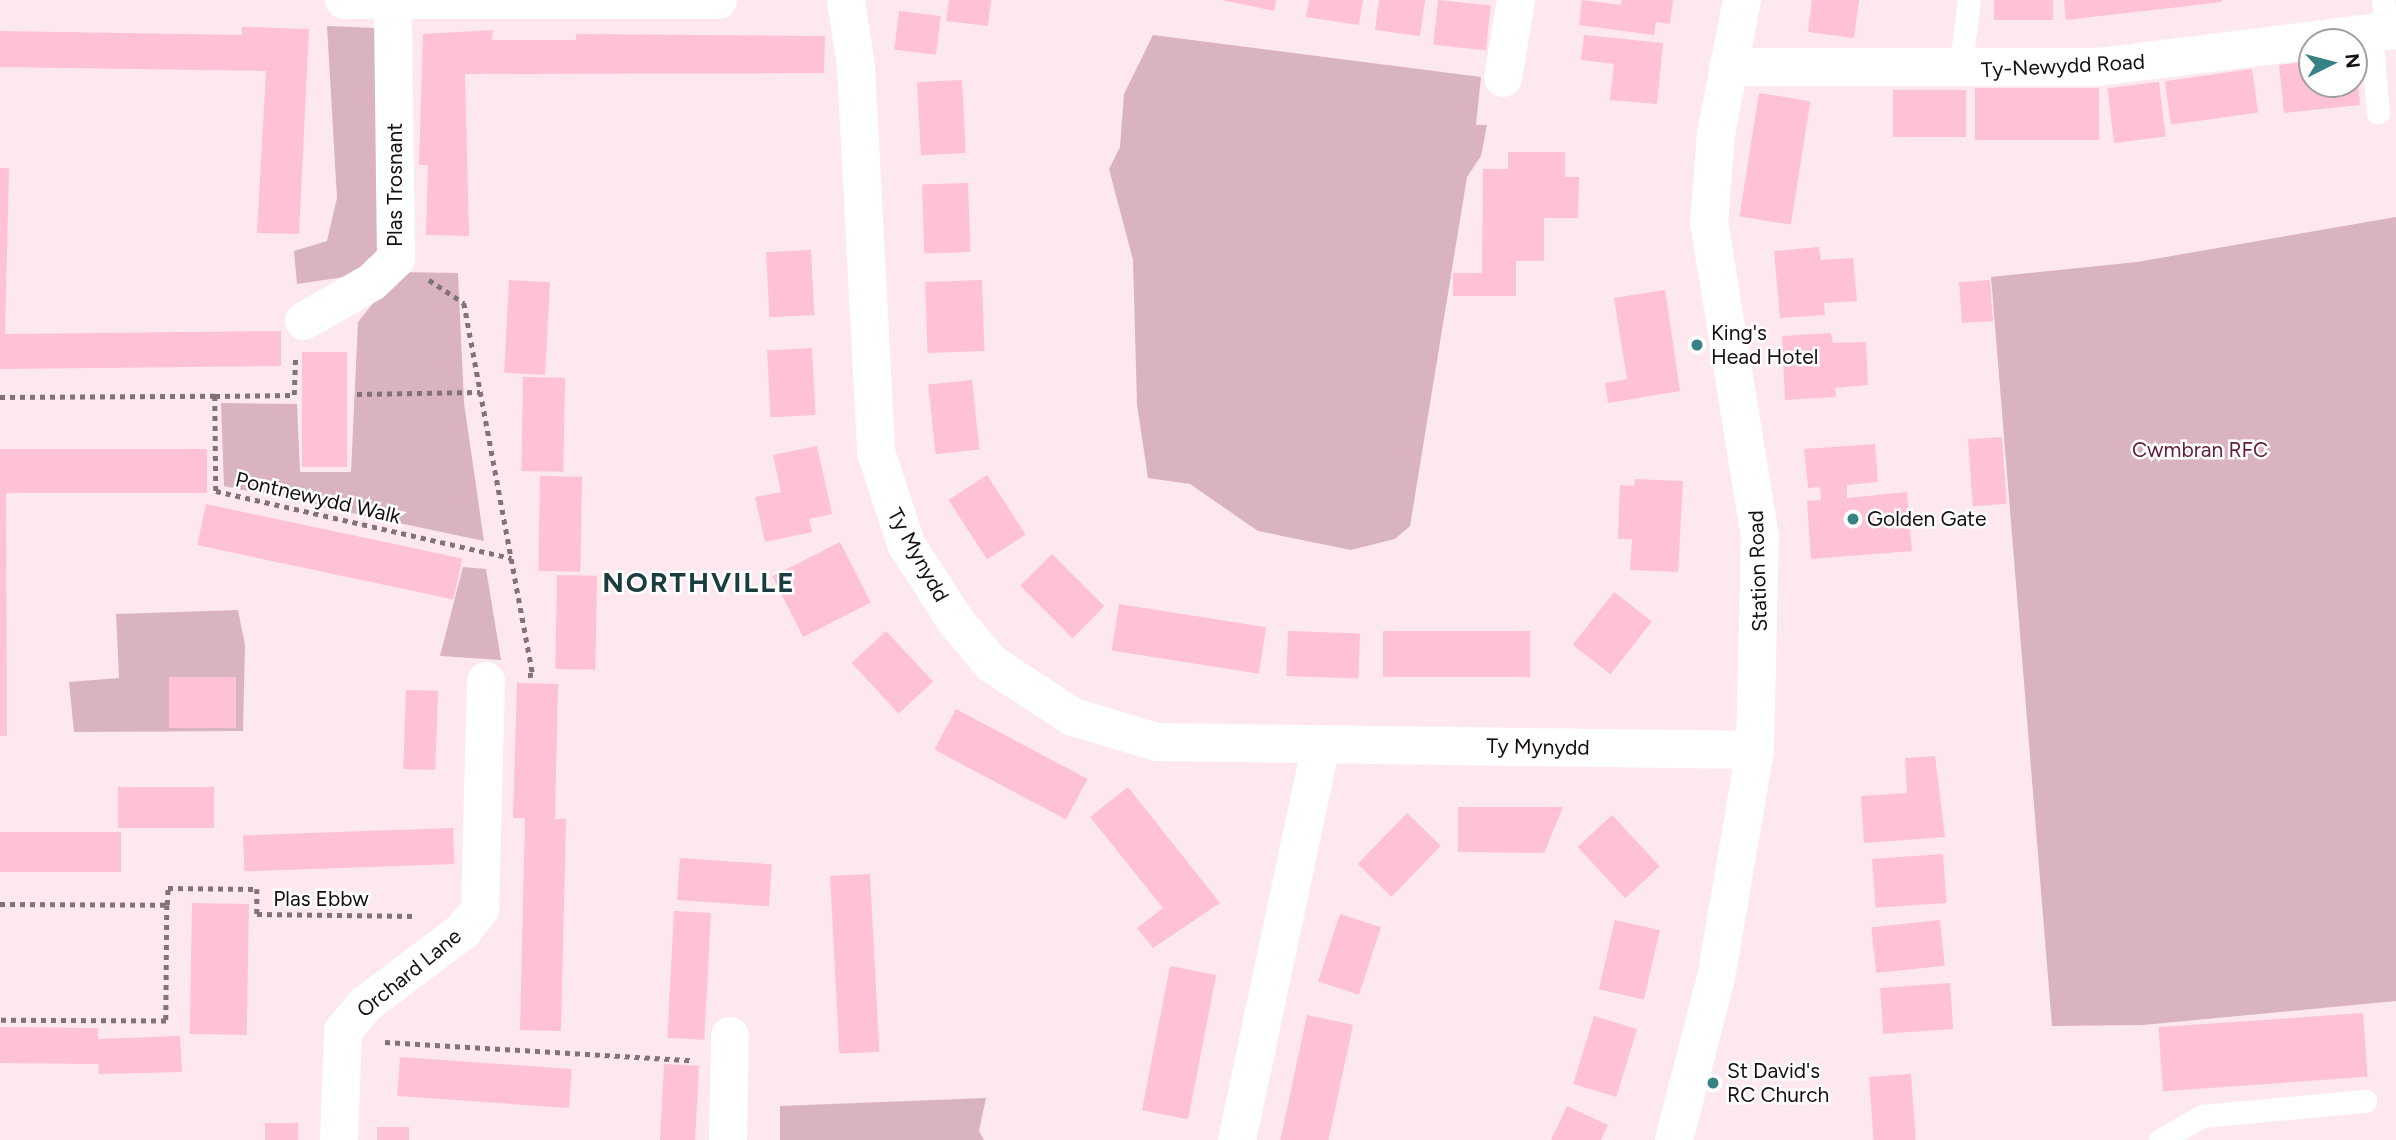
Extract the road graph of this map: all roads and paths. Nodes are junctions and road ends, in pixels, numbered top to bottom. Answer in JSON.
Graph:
{"nodes":[{"id":1,"x":344,"y":0,"type":"edge"},
{"id":2,"x":718,"y":0,"type":"edge"},
{"id":3,"x":846,"y":0,"type":"edge"},
{"id":4,"x":1516,"y":0,"type":"edge"},
{"id":5,"x":1742,"y":0,"type":"edge"},
{"id":6,"x":1969,"y":0,"type":"edge"},
{"id":7,"x":393,"y":1,"type":"edge"},
{"id":8,"x":2384,"y":24,"type":"edge"},
{"id":9,"x":1728,"y":67,"type":"junction"},
{"id":10,"x":1960,"y":71,"type":"junction"},
{"id":11,"x":1503,"y":78,"type":"dead end"},
{"id":12,"x":2378,"y":113,"type":"dead end"},
{"id":13,"x":396,"y":259,"type":"junction"},
{"id":14,"x":304,"y":321,"type":"joint"},
{"id":15,"x":480,"y":392,"type":"junction"},
{"id":16,"x":357,"y":394,"type":"dead end"},
{"id":17,"x":215,"y":396,"type":"junction"},
{"id":18,"x":0,"y":397,"type":"edge"},
{"id":19,"x":512,"y":558,"type":"junction"},
{"id":20,"x":486,"y":681,"type":"joint"},
{"id":21,"x":1321,"y":745,"type":"junction"},
{"id":22,"x":1755,"y":750,"type":"junction"},
{"id":23,"x":0,"y":904,"type":"edge"},
{"id":24,"x":167,"y":905,"type":"junction"},
{"id":25,"x":476,"y":916,"type":"junction"},
{"id":26,"x":0,"y":1020,"type":"edge"},
{"id":27,"x":340,"y":1039,"type":"junction"},
{"id":28,"x":730,"y":1049,"type":"joint"},
{"id":29,"x":2365,"y":1101,"type":"dead end"},
{"id":30,"x":339,"y":1140,"type":"edge"},
{"id":31,"x":728,"y":1140,"type":"edge"},
{"id":32,"x":1237,"y":1140,"type":"edge"},
{"id":33,"x":1674,"y":1140,"type":"edge"},
{"id":34,"x":2160,"y":1140,"type":"edge"}],
"edges":[{"from":1,"to":7,"type":"street"},
{"from":2,"to":7,"type":"street"},
{"from":3,"to":21,"type":"street","name":"Ty Mynydd"},
{"from":4,"to":11,"type":"street"},
{"from":5,"to":9,"type":"street","name":"Station Road"},
{"from":6,"to":10,"type":"lane"},
{"from":7,"to":13,"type":"street","name":"Plas Trosnant"},
{"from":8,"to":10,"type":"street","name":"Ty-Newydd Road"},
{"from":8,"to":12,"type":"lane"},
{"from":9,"to":10,"type":"street","name":"Ty-Newydd Road"},
{"from":9,"to":22,"type":"street","name":"Station Road"},
{"from":13,"to":14,"type":"street","name":"Plas Trosnant"},
{"from":13,"to":15,"type":"path"},
{"from":14,"to":17,"type":"path"},
{"from":15,"to":16,"type":"path"},
{"from":15,"to":19,"type":"path"},
{"from":17,"to":18,"type":"path"},
{"from":17,"to":19,"type":"path","name":"Pontnewydd Walk"},
{"from":19,"to":20,"type":"path"},
{"from":20,"to":25,"type":"street","name":"Orchard Lane"},
{"from":21,"to":22,"type":"street","name":"Ty Mynydd"},
{"from":21,"to":32,"type":"street"},
{"from":22,"to":33,"type":"street","name":"Station Road"},
{"from":23,"to":24,"type":"path"},
{"from":24,"to":25,"type":"path","name":"Plas Ebbw"},
{"from":24,"to":26,"type":"path"},
{"from":25,"to":27,"type":"street","name":"Orchard Lane"},
{"from":27,"to":28,"type":"path"},
{"from":27,"to":30,"type":"street"},
{"from":28,"to":31,"type":"street"},
{"from":29,"to":34,"type":"lane"}]}
